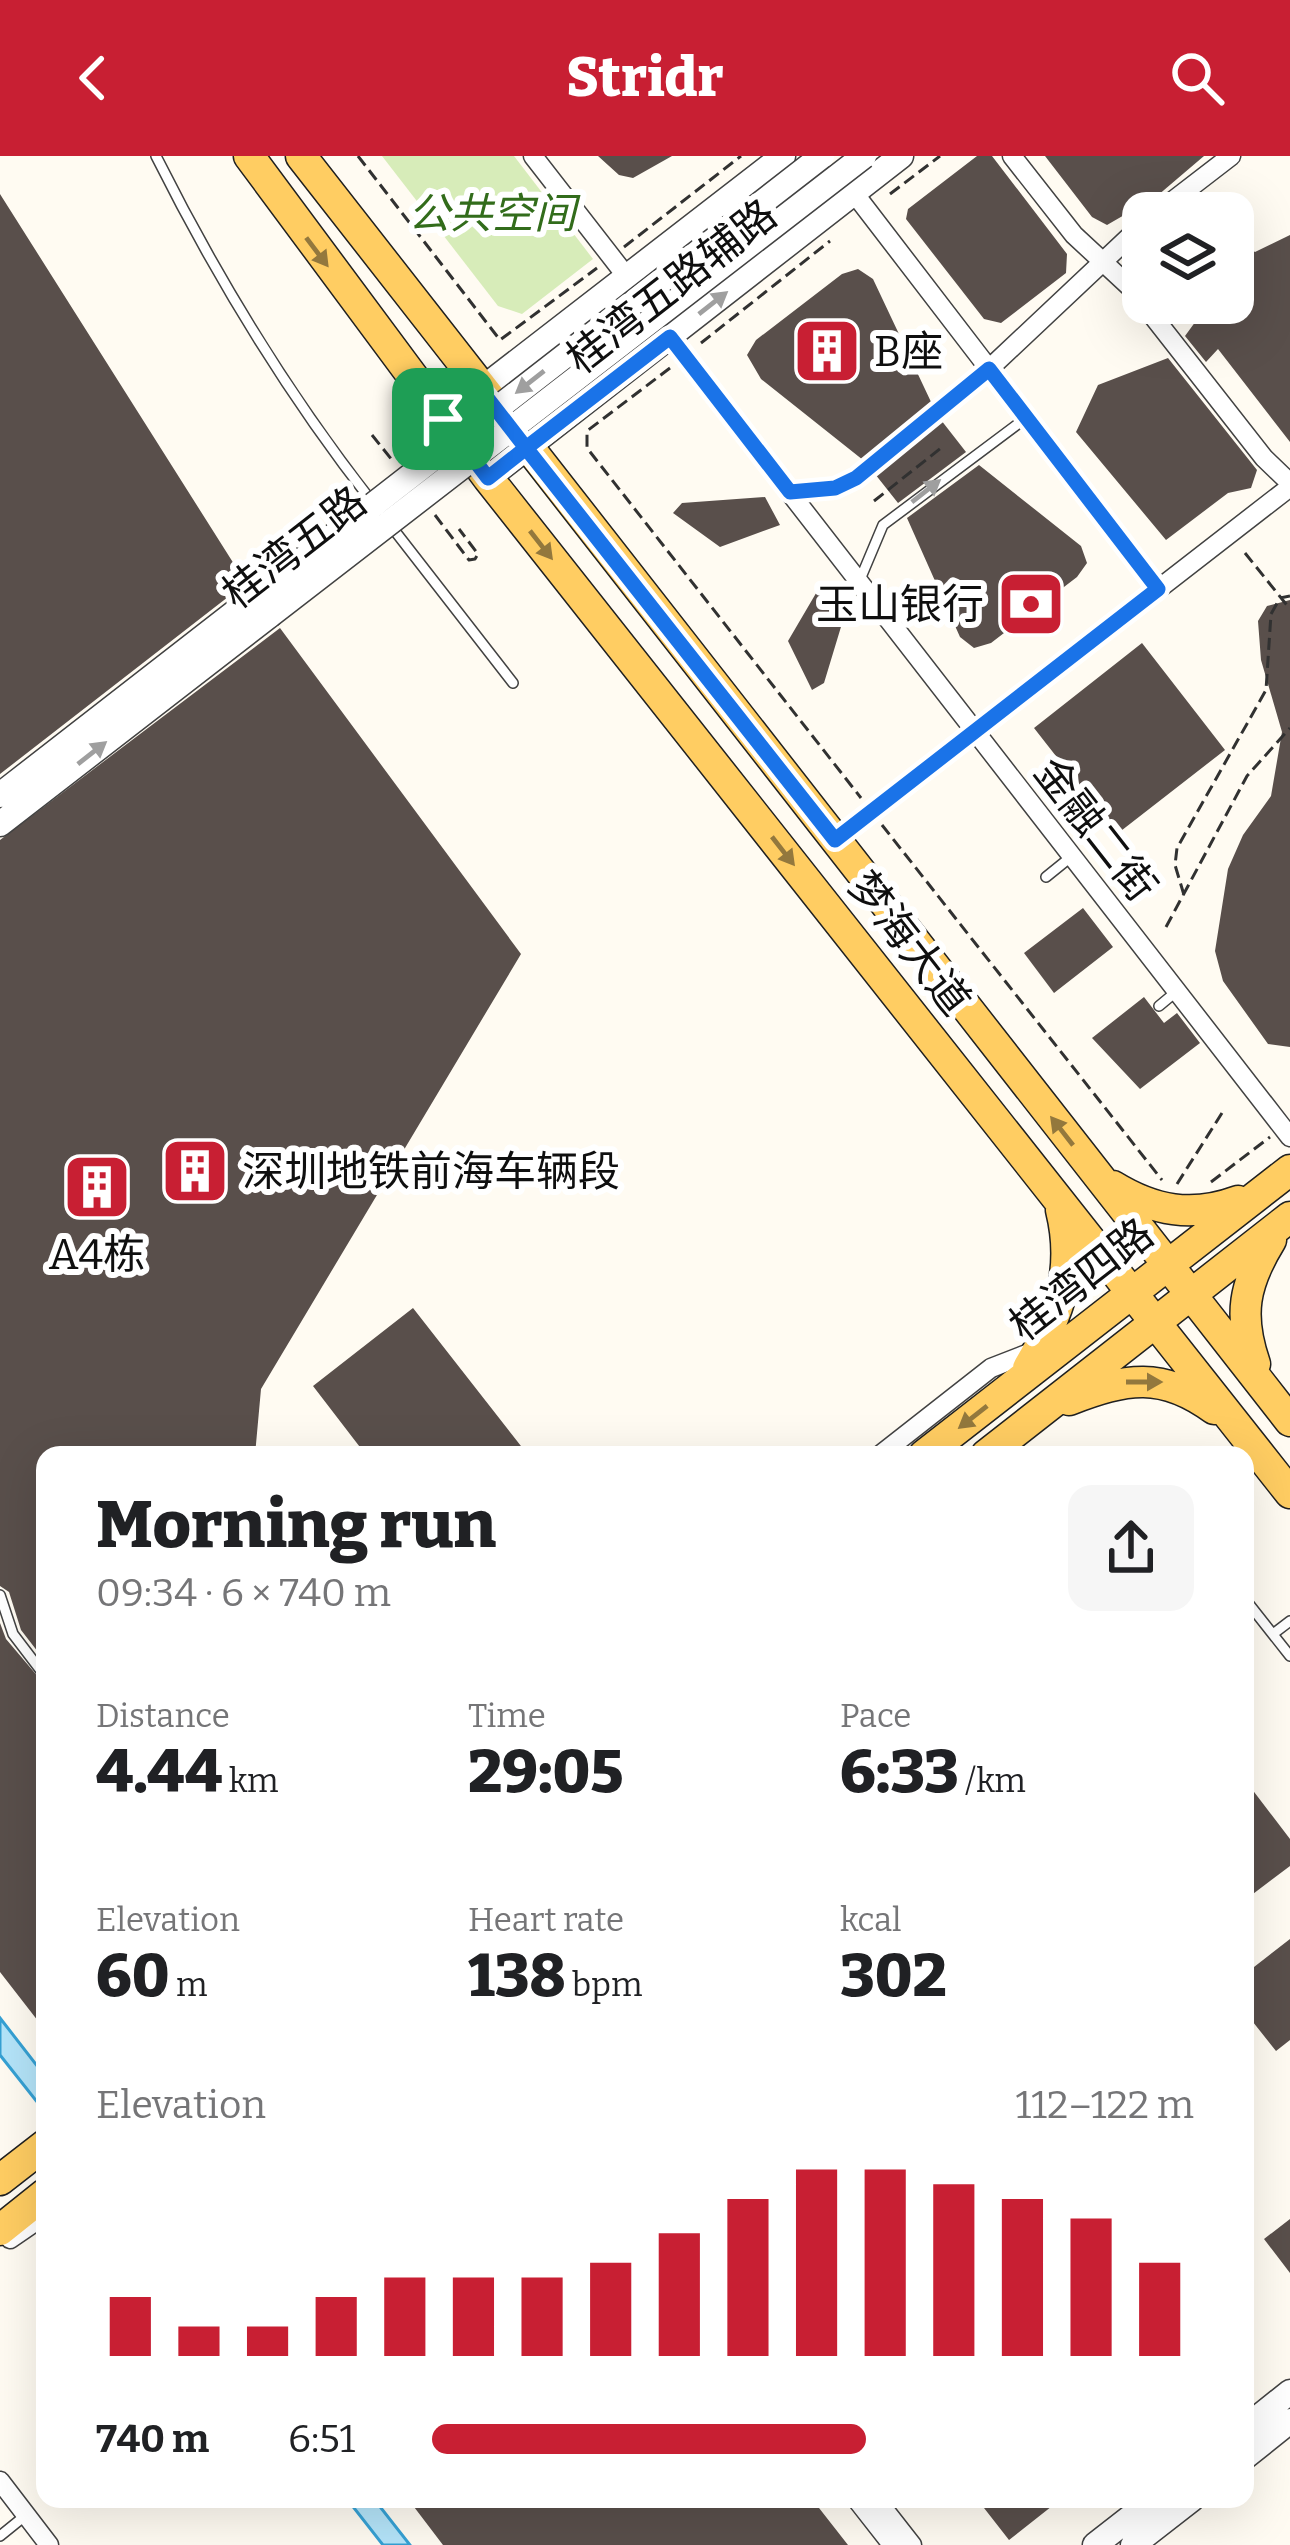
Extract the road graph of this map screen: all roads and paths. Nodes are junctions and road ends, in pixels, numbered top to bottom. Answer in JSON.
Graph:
{"nodes":[{"id":1,"x":156,"y":156,"type":"edge"},
{"id":2,"x":249,"y":156,"type":"edge"},
{"id":3,"x":301,"y":156,"type":"edge"},
{"id":4,"x":358,"y":156,"type":"edge"},
{"id":5,"x":533,"y":156,"type":"edge"},
{"id":6,"x":741,"y":156,"type":"edge"},
{"id":7,"x":783,"y":156,"type":"edge"},
{"id":8,"x":822,"y":156,"type":"edge"},
{"id":9,"x":864,"y":156,"type":"edge"},
{"id":10,"x":902,"y":156,"type":"edge"},
{"id":11,"x":940,"y":156,"type":"edge"},
{"id":12,"x":1012,"y":156,"type":"edge"},
{"id":13,"x":1231,"y":156,"type":"edge"},
{"id":14,"x":1184,"y":192,"type":"edge"},
{"id":15,"x":861,"y":202,"type":"junction"},
{"id":16,"x":834,"y":238,"type":"dead end"},
{"id":17,"x":1122,"y":242,"type":"edge"},
{"id":18,"x":1102,"y":260,"type":"junction"},
{"id":19,"x":619,"y":267,"type":"junction"},
{"id":20,"x":677,"y":347,"type":"junction"},
{"id":21,"x":989,"y":369,"type":"junction"},
{"id":22,"x":481,"y":390,"type":"junction"},
{"id":23,"x":1027,"y":418,"type":"junction"},
{"id":24,"x":443,"y":419,"type":"junction"},
{"id":25,"x":526,"y":448,"type":"junction"},
{"id":26,"x":941,"y":448,"type":"dead end"},
{"id":27,"x":488,"y":478,"type":"junction"},
{"id":28,"x":1290,"y":485,"type":"edge"},
{"id":29,"x":790,"y":492,"type":"junction"},
{"id":30,"x":874,"y":501,"type":"dead end"},
{"id":31,"x":1245,"y":554,"type":"dead end"},
{"id":32,"x":860,"y":582,"type":"junction"},
{"id":33,"x":1158,"y":589,"type":"junction"},
{"id":34,"x":1290,"y":596,"type":"edge"},
{"id":35,"x":1280,"y":598,"type":"junction"},
{"id":36,"x":263,"y":605,"type":"junction"},
{"id":37,"x":1290,"y":609,"type":"edge"},
{"id":38,"x":513,"y":682,"type":"dead end"},
{"id":39,"x":1290,"y":728,"type":"edge"},
{"id":40,"x":975,"y":731,"type":"junction"},
{"id":41,"x":0,"y":795,"type":"edge"},
{"id":42,"x":872,"y":811,"type":"junction"},
{"id":43,"x":0,"y":824,"type":"edge"},
{"id":44,"x":835,"y":840,"type":"junction"},
{"id":45,"x":1072,"y":856,"type":"junction"},
{"id":46,"x":1046,"y":877,"type":"dead end"},
{"id":47,"x":1184,"y":895,"type":"junction"},
{"id":48,"x":1166,"y":927,"type":"dead end"},
{"id":49,"x":1177,"y":991,"type":"junction"},
{"id":50,"x":1159,"y":1006,"type":"dead end"},
{"id":51,"x":1222,"y":1113,"type":"dead end"},
{"id":52,"x":1286,"y":1132,"type":"edge"},
{"id":53,"x":1290,"y":1170,"type":"edge"},
{"id":54,"x":1094,"y":1171,"type":"junction"},
{"id":55,"x":1196,"y":1193,"type":"dead end"},
{"id":56,"x":1260,"y":1193,"type":"junction"},
{"id":57,"x":1058,"y":1199,"type":"junction"},
{"id":58,"x":1286,"y":1220,"type":"edge"},
{"id":59,"x":1167,"y":1264,"type":"junction"},
{"id":60,"x":1132,"y":1292,"type":"junction"},
{"id":61,"x":1190,"y":1294,"type":"junction"},
{"id":62,"x":1155,"y":1322,"type":"junction"},
{"id":63,"x":1052,"y":1347,"type":"junction"},
{"id":64,"x":1263,"y":1387,"type":"junction"},
{"id":65,"x":1041,"y":1412,"type":"junction"},
{"id":66,"x":1290,"y":1421,"type":"edge"},
{"id":67,"x":1238,"y":1427,"type":"junction"},
{"id":68,"x":892,"y":1446,"type":"edge"},
{"id":69,"x":935,"y":1446,"type":"edge"},
{"id":70,"x":998,"y":1446,"type":"edge"},
{"id":71,"x":1253,"y":1446,"type":"edge"},
{"id":72,"x":1254,"y":1447,"type":"edge"},
{"id":73,"x":1290,"y":1493,"type":"edge"},
{"id":74,"x":0,"y":1594,"type":"edge"},
{"id":75,"x":1254,"y":1610,"type":"edge"},
{"id":76,"x":1290,"y":1621,"type":"edge"},
{"id":77,"x":1273,"y":1634,"type":"junction"},
{"id":78,"x":1290,"y":1657,"type":"edge"},
{"id":79,"x":36,"y":1664,"type":"edge"},
{"id":80,"x":36,"y":2152,"type":"edge"},
{"id":81,"x":0,"y":2180,"type":"edge"},
{"id":82,"x":36,"y":2201,"type":"edge"},
{"id":83,"x":36,"y":2221,"type":"edge"},
{"id":84,"x":0,"y":2230,"type":"edge"},
{"id":85,"x":0,"y":2244,"type":"edge"},
{"id":86,"x":1290,"y":2392,"type":"edge"},
{"id":87,"x":1254,"y":2416,"type":"edge"},
{"id":88,"x":1287,"y":2429,"type":"edge"},
{"id":89,"x":1254,"y":2451,"type":"edge"},
{"id":90,"x":0,"y":2482,"type":"edge"},
{"id":91,"x":867,"y":2508,"type":"edge"},
{"id":92,"x":883,"y":2508,"type":"edge"},
{"id":93,"x":1142,"y":2508,"type":"edge"},
{"id":94,"x":1180,"y":2508,"type":"edge"},
{"id":95,"x":26,"y":2516,"type":"junction"},
{"id":96,"x":0,"y":2536,"type":"edge"},
{"id":97,"x":49,"y":2545,"type":"edge"},
{"id":98,"x":896,"y":2545,"type":"edge"},
{"id":99,"x":912,"y":2545,"type":"edge"},
{"id":100,"x":1095,"y":2545,"type":"edge"},
{"id":101,"x":1133,"y":2545,"type":"edge"}],
"edges":[{"from":1,"to":38,"type":"lane"},
{"from":2,"to":24,"type":"main road","name":"梦海大道","one_way":true},
{"from":3,"to":22,"type":"main road","name":"梦海大道"},
{"from":4,"to":19,"type":"path"},
{"from":5,"to":19,"type":"street"},
{"from":6,"to":19,"type":"path"},
{"from":7,"to":19,"type":"street","name":"桂湾五路辅路"},
{"from":8,"to":36,"type":"street","name":"桂湾五路","one_way":true,"bridge":true},
{"from":9,"to":36,"type":"street","name":"桂湾五路","bridge":true},
{"from":10,"to":15,"type":"street","name":"桂湾五路辅路"},
{"from":11,"to":15,"type":"path"},
{"from":12,"to":18,"type":"street"},
{"from":13,"to":14,"type":"street"},
{"from":20,"to":15,"type":"street","name":"桂湾五路辅路","one_way":true},
{"from":15,"to":21,"type":"street"},
{"from":16,"to":20,"type":"path"},
{"from":17,"to":18,"type":"street"},
{"from":18,"to":21,"type":"street"},
{"from":18,"to":28,"type":"street"},
{"from":19,"to":22,"type":"street","name":"桂湾五路辅路"},
{"from":20,"to":25,"type":"street","name":"桂湾五路辅路"},
{"from":20,"to":29,"type":"street","name":"金融二街"},
{"from":20,"to":42,"type":"path"},
{"from":21,"to":23,"type":"street"},
{"from":21,"to":29,"type":"lane"},
{"from":22,"to":24,"type":"street","name":"桂湾五路辅路"},
{"from":22,"to":25,"type":"main road","name":"梦海大道"},
{"from":32,"to":23,"type":"lane","one_way":true},
{"from":23,"to":33,"type":"street"},
{"from":24,"to":27,"type":"main road","name":"梦海大道"},
{"from":25,"to":27,"type":"street","name":"桂湾五路辅路"},
{"from":25,"to":44,"type":"main road","name":"梦海大道"},
{"from":26,"to":30,"type":"path"},
{"from":27,"to":57,"type":"main road","name":"梦海大道","one_way":true},
{"from":28,"to":33,"type":"street"},
{"from":29,"to":32,"type":"street","name":"金融二街"},
{"from":31,"to":35,"type":"path"},
{"from":32,"to":40,"type":"street","name":"金融二街"},
{"from":33,"to":40,"type":"street"},
{"from":34,"to":35,"type":"path"},
{"from":35,"to":37,"type":"path"},
{"from":35,"to":47,"type":"path"},
{"from":36,"to":41,"type":"street","name":"桂湾五路"},
{"from":43,"to":36,"type":"street","name":"桂湾五路","one_way":true},
{"from":39,"to":47,"type":"path"},
{"from":40,"to":42,"type":"street"},
{"from":40,"to":45,"type":"street","name":"金融二街"},
{"from":42,"to":44,"type":"street"},
{"from":42,"to":51,"type":"path"},
{"from":54,"to":44,"type":"main road","name":"梦海大道","one_way":true},
{"from":45,"to":46,"type":"lane"},
{"from":45,"to":49,"type":"street","name":"金融二街"},
{"from":47,"to":48,"type":"path"},
{"from":49,"to":50,"type":"lane"},
{"from":49,"to":52,"type":"street","name":"金融二街"},
{"from":52,"to":55,"type":"path"},
{"from":53,"to":56,"type":"main road","name":"桂湾四路"},
{"from":54,"to":56,"type":"main road"},
{"from":54,"to":59,"type":"main road","name":"梦海大道"},
{"from":56,"to":59,"type":"main road","name":"桂湾四路"},
{"from":57,"to":60,"type":"main road","name":"梦海大道"},
{"from":57,"to":63,"type":"main road"},
{"from":58,"to":61,"type":"main road","name":"桂湾四路"},
{"from":58,"to":64,"type":"main road"},
{"from":59,"to":60,"type":"main road","name":"桂湾四路"},
{"from":59,"to":61,"type":"main road","name":"梦海大道"},
{"from":60,"to":62,"type":"main road","name":"梦海大道"},
{"from":60,"to":63,"type":"main road","name":"桂湾四路"},
{"from":61,"to":62,"type":"main road","name":"桂湾四路"},
{"from":61,"to":64,"type":"main road","name":"梦海大道"},
{"from":62,"to":65,"type":"main road","name":"桂湾四路"},
{"from":62,"to":67,"type":"main road","name":"梦海大道"},
{"from":63,"to":68,"type":"street"},
{"from":63,"to":69,"type":"main road","name":"桂湾四路","one_way":true},
{"from":64,"to":66,"type":"main road","name":"梦海大道"},
{"from":65,"to":67,"type":"main road","one_way":true},
{"from":65,"to":70,"type":"main road","name":"桂湾四路"},
{"from":67,"to":71,"type":"main road","name":"梦海大道"},
{"from":72,"to":73,"type":"main road","name":"梦海大道"},
{"from":74,"to":79,"type":"lane"},
{"from":75,"to":77,"type":"lane"},
{"from":76,"to":77,"type":"lane"},
{"from":77,"to":78,"type":"lane"},
{"from":80,"to":81,"type":"main road"},
{"from":82,"to":84,"type":"main road"},
{"from":83,"to":85,"type":"street"},
{"from":86,"to":87,"type":"street"},
{"from":88,"to":89,"type":"street"},
{"from":90,"to":95,"type":"street"},
{"from":91,"to":98,"type":"street"},
{"from":92,"to":99,"type":"street"},
{"from":93,"to":100,"type":"street"},
{"from":94,"to":101,"type":"street"},
{"from":95,"to":96,"type":"lane"},
{"from":95,"to":97,"type":"street"}]}
